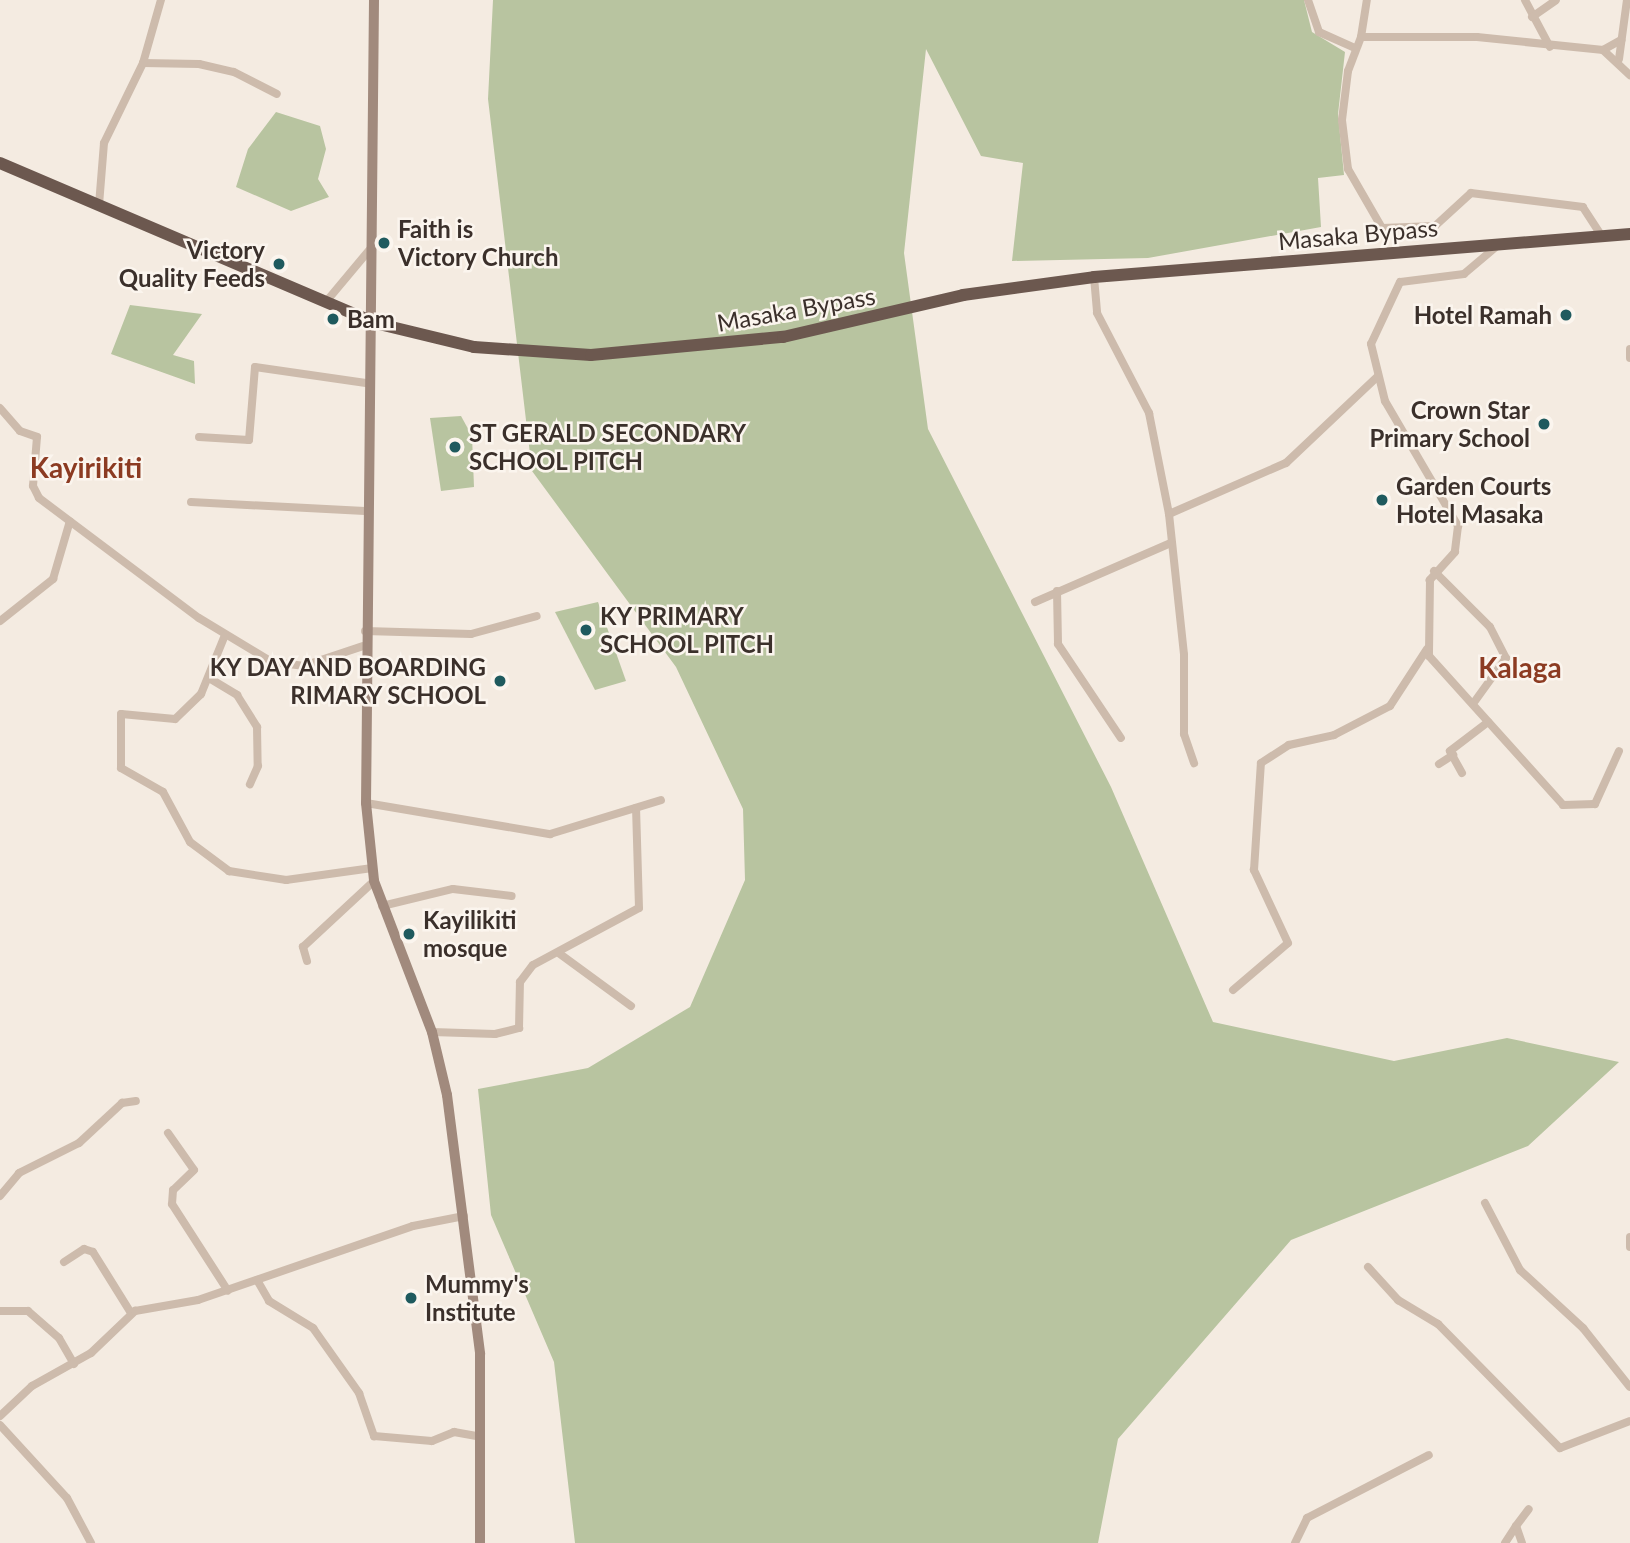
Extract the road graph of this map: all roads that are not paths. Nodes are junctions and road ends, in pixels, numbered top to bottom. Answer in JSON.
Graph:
{"nodes":[{"id":1,"x":161,"y":0,"type":"edge"},
{"id":2,"x":374,"y":0,"type":"edge"},
{"id":3,"x":1308,"y":0,"type":"edge"},
{"id":4,"x":1367,"y":0,"type":"edge"},
{"id":5,"x":1525,"y":0,"type":"edge"},
{"id":6,"x":1556,"y":0,"type":"edge"},
{"id":7,"x":1627,"y":0,"type":"edge"},
{"id":8,"x":1532,"y":17,"type":"junction"},
{"id":9,"x":1361,"y":37,"type":"junction"},
{"id":10,"x":1621,"y":40,"type":"junction"},
{"id":11,"x":1550,"y":47,"type":"junction"},
{"id":12,"x":1355,"y":48,"type":"junction"},
{"id":13,"x":1603,"y":50,"type":"junction"},
{"id":14,"x":1619,"y":59,"type":"junction"},
{"id":15,"x":143,"y":63,"type":"junction"},
{"id":16,"x":1630,"y":75,"type":"edge"},
{"id":17,"x":277,"y":94,"type":"dead end"},
{"id":18,"x":0,"y":163,"type":"edge"},
{"id":19,"x":99,"y":205,"type":"junction"},
{"id":20,"x":1630,"y":234,"type":"edge"},
{"id":21,"x":1601,"y":235,"type":"junction"},
{"id":22,"x":1501,"y":242,"type":"junction"},
{"id":23,"x":371,"y":248,"type":"junction"},
{"id":24,"x":1094,"y":277,"type":"junction"},
{"id":25,"x":325,"y":303,"type":"junction"},
{"id":26,"x":375,"y":323,"type":"junction"},
{"id":27,"x":1630,"y":349,"type":"edge"},
{"id":28,"x":1630,"y":358,"type":"edge"},
{"id":29,"x":1376,"y":378,"type":"junction"},
{"id":30,"x":366,"y":383,"type":"junction"},
{"id":31,"x":0,"y":408,"type":"edge"},
{"id":32,"x":199,"y":438,"type":"dead end"},
{"id":33,"x":191,"y":502,"type":"dead end"},
{"id":34,"x":365,"y":511,"type":"junction"},
{"id":35,"x":1169,"y":514,"type":"junction"},
{"id":36,"x":70,"y":521,"type":"junction"},
{"id":37,"x":1171,"y":543,"type":"junction"},
{"id":38,"x":1434,"y":571,"type":"junction"},
{"id":39,"x":1057,"y":591,"type":"junction"},
{"id":40,"x":1035,"y":602,"type":"dead end"},
{"id":41,"x":537,"y":615,"type":"dead end"},
{"id":42,"x":0,"y":621,"type":"edge"},
{"id":43,"x":363,"y":630,"type":"junction"},
{"id":44,"x":225,"y":635,"type":"junction"},
{"id":45,"x":363,"y":646,"type":"junction"},
{"id":46,"x":1427,"y":649,"type":"junction"},
{"id":47,"x":209,"y":678,"type":"junction"},
{"id":48,"x":1475,"y":701,"type":"junction"},
{"id":49,"x":1488,"y":722,"type":"junction"},
{"id":50,"x":1121,"y":738,"type":"dead end"},
{"id":51,"x":1619,"y":751,"type":"dead end"},
{"id":52,"x":1453,"y":755,"type":"junction"},
{"id":53,"x":1194,"y":763,"type":"dead end"},
{"id":54,"x":1439,"y":764,"type":"dead end"},
{"id":55,"x":1462,"y":773,"type":"dead end"},
{"id":56,"x":250,"y":784,"type":"dead end"},
{"id":57,"x":661,"y":800,"type":"dead end"},
{"id":58,"x":366,"y":803,"type":"junction"},
{"id":59,"x":636,"y":808,"type":"junction"},
{"id":60,"x":372,"y":868,"type":"junction"},
{"id":61,"x":374,"y":881,"type":"junction"},
{"id":62,"x":512,"y":896,"type":"dead end"},
{"id":63,"x":382,"y":906,"type":"junction"},
{"id":64,"x":560,"y":954,"type":"junction"},
{"id":65,"x":307,"y":961,"type":"dead end"},
{"id":66,"x":1233,"y":990,"type":"dead end"},
{"id":67,"x":631,"y":1006,"type":"dead end"},
{"id":68,"x":432,"y":1032,"type":"junction"},
{"id":69,"x":136,"y":1101,"type":"dead end"},
{"id":70,"x":168,"y":1133,"type":"dead end"},
{"id":71,"x":0,"y":1196,"type":"edge"},
{"id":72,"x":1485,"y":1203,"type":"dead end"},
{"id":73,"x":464,"y":1216,"type":"junction"},
{"id":74,"x":1630,"y":1237,"type":"edge"},
{"id":75,"x":1630,"y":1247,"type":"edge"},
{"id":76,"x":64,"y":1262,"type":"dead end"},
{"id":77,"x":1368,"y":1267,"type":"dead end"},
{"id":78,"x":257,"y":1280,"type":"junction"},
{"id":79,"x":228,"y":1291,"type":"junction"},
{"id":80,"x":0,"y":1311,"type":"edge"},
{"id":81,"x":131,"y":1313,"type":"junction"},
{"id":82,"x":74,"y":1364,"type":"junction"},
{"id":83,"x":1630,"y":1387,"type":"edge"},
{"id":84,"x":0,"y":1416,"type":"edge"},
{"id":85,"x":1630,"y":1421,"type":"edge"},
{"id":86,"x":0,"y":1424,"type":"edge"},
{"id":87,"x":481,"y":1437,"type":"junction"},
{"id":88,"x":1429,"y":1455,"type":"dead end"},
{"id":89,"x":1529,"y":1509,"type":"dead end"},
{"id":90,"x":1516,"y":1526,"type":"junction"},
{"id":91,"x":91,"y":1543,"type":"edge"},
{"id":92,"x":480,"y":1543,"type":"edge"},
{"id":93,"x":1295,"y":1543,"type":"edge"},
{"id":94,"x":1505,"y":1543,"type":"edge"},
{"id":95,"x":1522,"y":1543,"type":"edge"}],
"edges":[{"from":1,"to":15,"type":"street"},
{"from":2,"to":23,"type":"main road"},
{"from":3,"to":12,"type":"street"},
{"from":4,"to":9,"type":"street"},
{"from":5,"to":8,"type":"street"},
{"from":6,"to":8,"type":"street"},
{"from":7,"to":10,"type":"street"},
{"from":8,"to":11,"type":"street"},
{"from":9,"to":11,"type":"street"},
{"from":9,"to":12,"type":"street"},
{"from":10,"to":13,"type":"street"},
{"from":10,"to":14,"type":"street"},
{"from":11,"to":13,"type":"street"},
{"from":12,"to":21,"type":"street"},
{"from":13,"to":14,"type":"street"},
{"from":14,"to":16,"type":"street"},
{"from":15,"to":17,"type":"street"},
{"from":15,"to":19,"type":"street"},
{"from":18,"to":19,"type":"highway","name":"Masaka Bypass"},
{"from":19,"to":25,"type":"highway","name":"Masaka Bypass"},
{"from":20,"to":21,"type":"highway","name":"Masaka Bypass"},
{"from":21,"to":22,"type":"highway","name":"Masaka Bypass"},
{"from":22,"to":24,"type":"highway","name":"Masaka Bypass"},
{"from":22,"to":29,"type":"street"},
{"from":23,"to":25,"type":"street"},
{"from":23,"to":26,"type":"main road"},
{"from":24,"to":26,"type":"highway","name":"Masaka Bypass"},
{"from":24,"to":35,"type":"street"},
{"from":25,"to":26,"type":"highway","name":"Masaka Bypass"},
{"from":26,"to":30,"type":"main road"},
{"from":27,"to":28,"type":"street"},
{"from":29,"to":35,"type":"street"},
{"from":29,"to":38,"type":"street"},
{"from":30,"to":32,"type":"street"},
{"from":30,"to":34,"type":"main road"},
{"from":31,"to":36,"type":"street"},
{"from":33,"to":34,"type":"street"},
{"from":34,"to":43,"type":"main road"},
{"from":35,"to":37,"type":"street"},
{"from":36,"to":42,"type":"street"},
{"from":36,"to":44,"type":"street"},
{"from":37,"to":39,"type":"street"},
{"from":37,"to":53,"type":"street"},
{"from":38,"to":46,"type":"street"},
{"from":38,"to":48,"type":"street"},
{"from":39,"to":40,"type":"street"},
{"from":39,"to":50,"type":"street"},
{"from":41,"to":43,"type":"street"},
{"from":43,"to":45,"type":"main road"},
{"from":44,"to":45,"type":"street"},
{"from":44,"to":47,"type":"street"},
{"from":45,"to":58,"type":"main road"},
{"from":46,"to":48,"type":"street"},
{"from":46,"to":66,"type":"street"},
{"from":47,"to":56,"type":"street"},
{"from":47,"to":60,"type":"street"},
{"from":48,"to":49,"type":"street"},
{"from":49,"to":51,"type":"street"},
{"from":49,"to":52,"type":"street"},
{"from":52,"to":54,"type":"street"},
{"from":52,"to":55,"type":"street"},
{"from":57,"to":59,"type":"street"},
{"from":58,"to":59,"type":"street"},
{"from":58,"to":60,"type":"main road"},
{"from":59,"to":64,"type":"street"},
{"from":60,"to":61,"type":"main road"},
{"from":61,"to":63,"type":"main road"},
{"from":61,"to":65,"type":"street"},
{"from":62,"to":63,"type":"street"},
{"from":63,"to":68,"type":"main road"},
{"from":64,"to":67,"type":"street"},
{"from":64,"to":68,"type":"street"},
{"from":68,"to":73,"type":"main road"},
{"from":69,"to":71,"type":"street"},
{"from":70,"to":79,"type":"street"},
{"from":72,"to":83,"type":"street"},
{"from":73,"to":78,"type":"street"},
{"from":73,"to":87,"type":"main road"},
{"from":74,"to":75,"type":"street"},
{"from":76,"to":81,"type":"street"},
{"from":77,"to":85,"type":"street"},
{"from":78,"to":79,"type":"street"},
{"from":78,"to":87,"type":"street"},
{"from":79,"to":81,"type":"street"},
{"from":80,"to":82,"type":"street"},
{"from":81,"to":82,"type":"street"},
{"from":82,"to":84,"type":"street"},
{"from":86,"to":91,"type":"street"},
{"from":87,"to":92,"type":"main road"},
{"from":88,"to":93,"type":"street"},
{"from":89,"to":90,"type":"street"},
{"from":90,"to":94,"type":"street"},
{"from":90,"to":95,"type":"street"}]}
